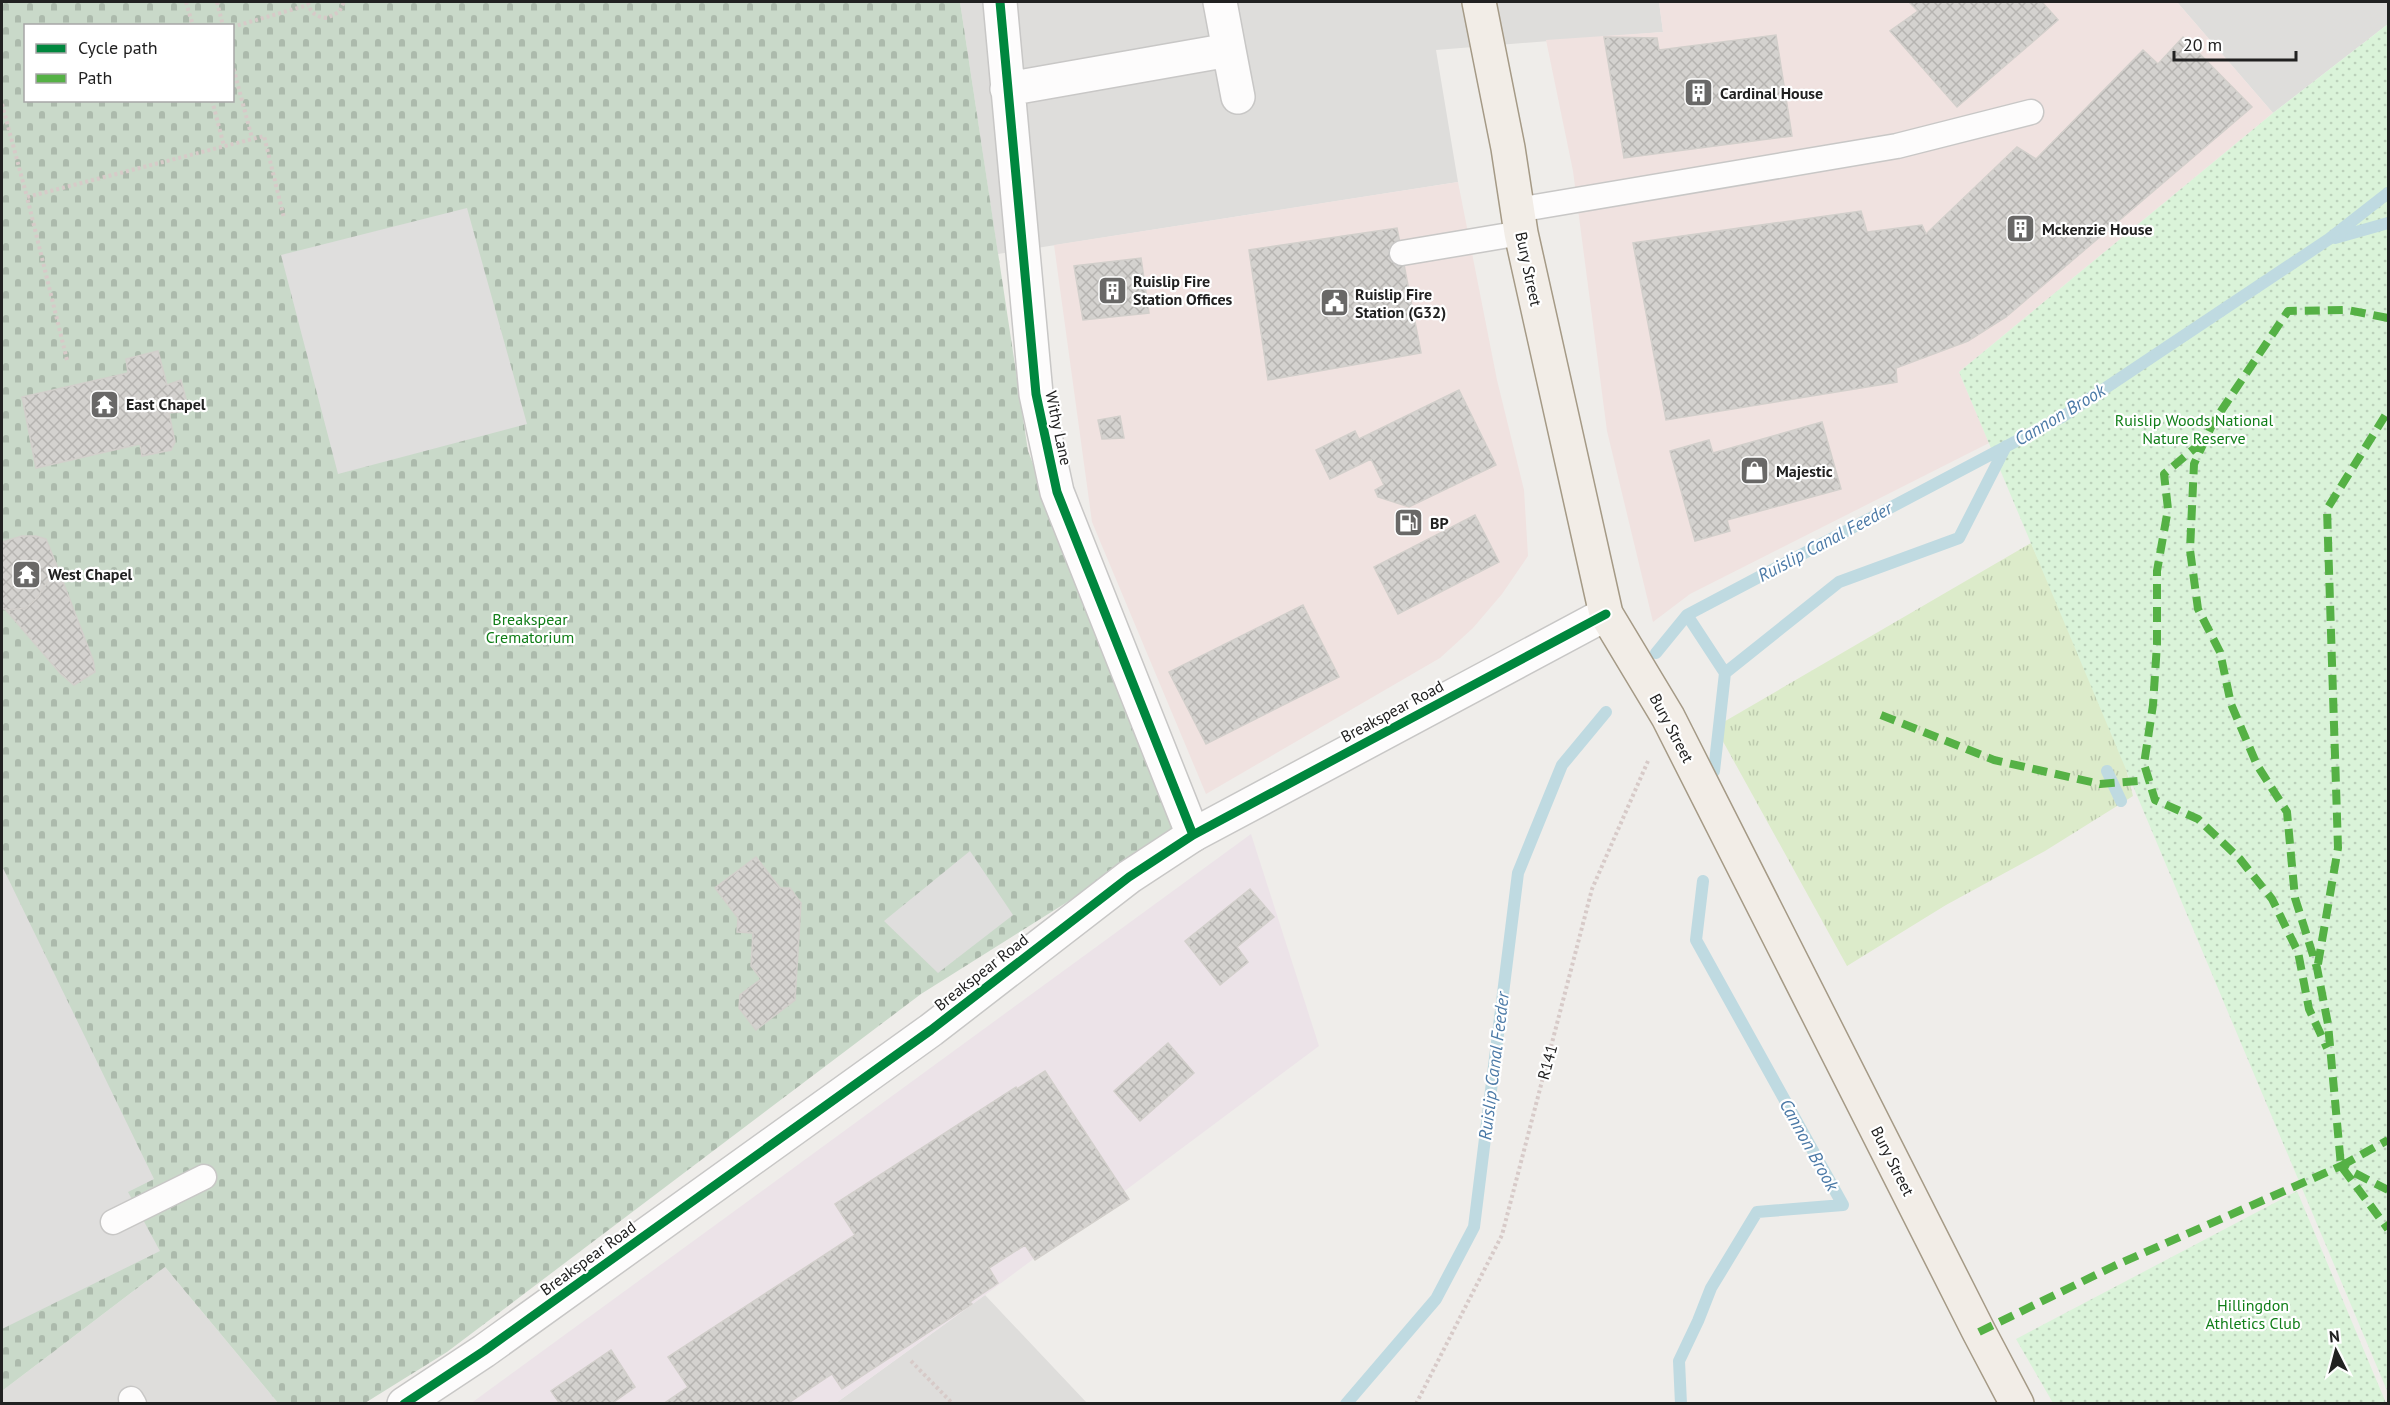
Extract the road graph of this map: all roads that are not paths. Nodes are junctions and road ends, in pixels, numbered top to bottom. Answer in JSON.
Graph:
{"nodes":[{"id":1,"x":1000,"y":2,"type":"edge"},
{"id":2,"x":1220,"y":2,"type":"edge"},
{"id":3,"x":1479,"y":2,"type":"edge"},
{"id":4,"x":1229,"y":50,"type":"junction"},
{"id":5,"x":1007,"y":89,"type":"junction"},
{"id":6,"x":1238,"y":96,"type":"dead end"},
{"id":7,"x":2031,"y":112,"type":"dead end"},
{"id":8,"x":1519,"y":221,"type":"junction"},
{"id":9,"x":1402,"y":254,"type":"dead end"},
{"id":10,"x":1606,"y":614,"type":"junction"},
{"id":11,"x":1193,"y":835,"type":"junction"},
{"id":12,"x":204,"y":1177,"type":"dead end"},
{"id":13,"x":113,"y":1222,"type":"dead end"},
{"id":14,"x":404,"y":1404,"type":"edge"},
{"id":15,"x":2017,"y":1404,"type":"edge"}],
"edges":[{"from":1,"to":5,"type":"street","name":"Withy Lane"},
{"from":2,"to":4,"type":"street"},
{"from":3,"to":8,"type":"main road","name":"Bury Street"},
{"from":4,"to":5,"type":"street"},
{"from":4,"to":6,"type":"street"},
{"from":5,"to":11,"type":"street","name":"Withy Lane"},
{"from":7,"to":8,"type":"lane"},
{"from":8,"to":9,"type":"lane"},
{"from":8,"to":10,"type":"main road","name":"Bury Street"},
{"from":10,"to":11,"type":"street","name":"Breakspear Road"},
{"from":10,"to":15,"type":"main road","name":"Bury Street"},
{"from":11,"to":14,"type":"street","name":"Breakspear Road"},
{"from":12,"to":13,"type":"lane"}]}
